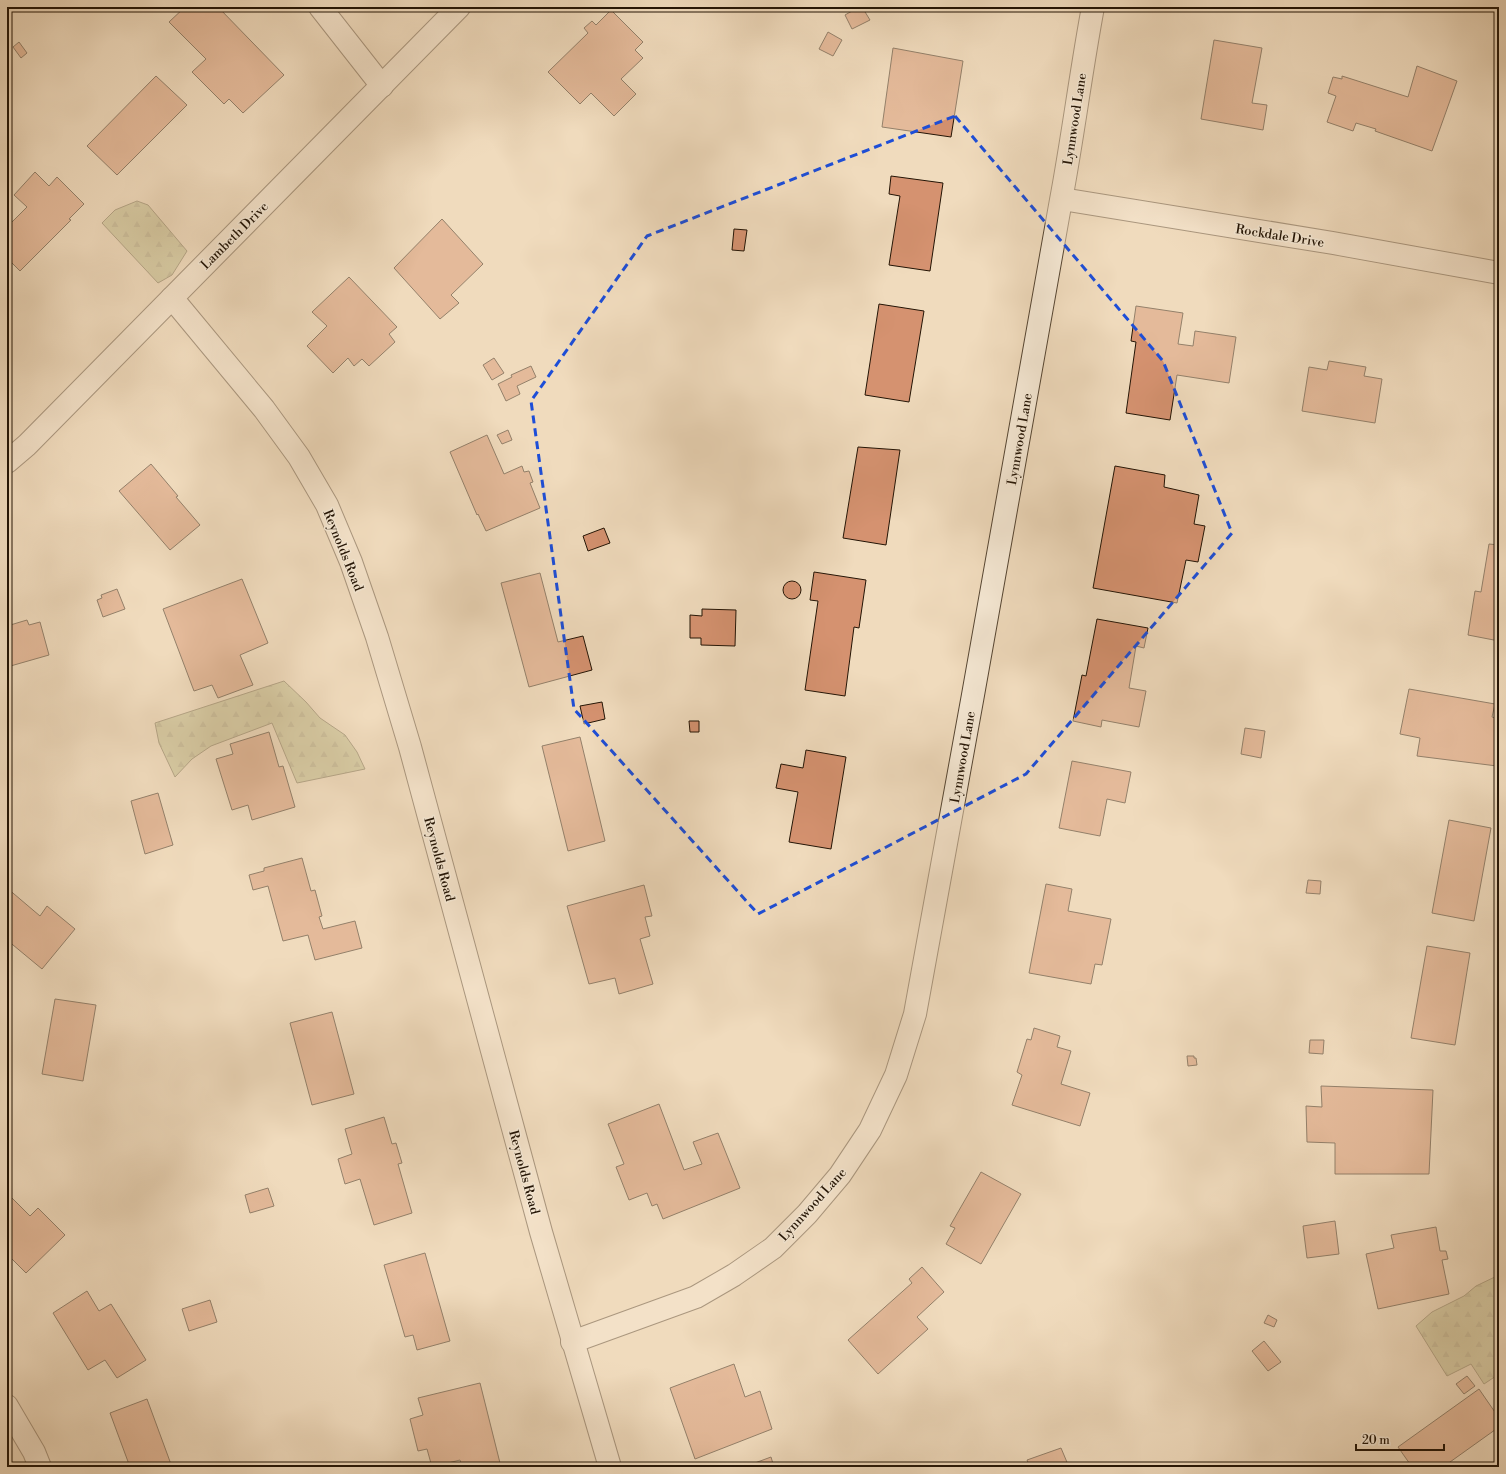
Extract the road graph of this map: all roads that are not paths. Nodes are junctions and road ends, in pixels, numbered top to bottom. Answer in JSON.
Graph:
{"nodes":[{"id":1,"x":320,"y":7,"type":"edge"},
{"id":2,"x":459,"y":7,"type":"edge"},
{"id":3,"x":1093,"y":7,"type":"edge"},
{"id":4,"x":382,"y":86,"type":"junction"},
{"id":5,"x":1062,"y":198,"type":"junction"},
{"id":6,"x":1499,"y":274,"type":"edge"},
{"id":7,"x":172,"y":298,"type":"junction"},
{"id":8,"x":7,"y":462,"type":"edge"},
{"id":9,"x":572,"y":1342,"type":"junction"},
{"id":10,"x":7,"y":1406,"type":"edge"},
{"id":11,"x":40,"y":1467,"type":"edge"},
{"id":12,"x":610,"y":1467,"type":"edge"}],
"edges":[{"from":1,"to":4,"type":"street"},
{"from":2,"to":4,"type":"street","name":"Lambeth Drive"},
{"from":3,"to":5,"type":"street","name":"Lynnwood Lane"},
{"from":4,"to":7,"type":"street","name":"Lambeth Drive"},
{"from":5,"to":6,"type":"street","name":"Rockdale Drive"},
{"from":5,"to":9,"type":"street","name":"Lynnwood Lane"},
{"from":7,"to":8,"type":"street","name":"Lambeth Drive"},
{"from":7,"to":9,"type":"street","name":"Reynolds Road"},
{"from":9,"to":12,"type":"street","name":"Reynolds Road"},
{"from":10,"to":11,"type":"street"}]}
